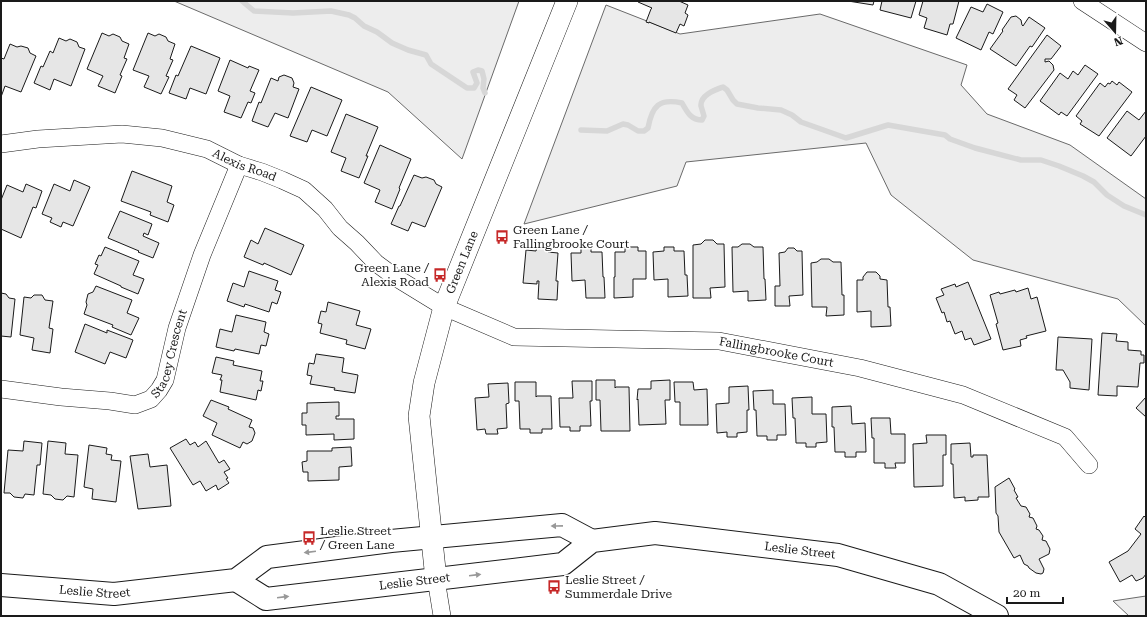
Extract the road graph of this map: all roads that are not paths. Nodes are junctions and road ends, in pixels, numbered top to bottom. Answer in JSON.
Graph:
{"nodes":[{"id":1,"x":568,"y":1,"type":"edge"},
{"id":2,"x":1082,"y":1,"type":"edge"},
{"id":3,"x":1146,"y":43,"type":"edge"},
{"id":4,"x":1,"y":144,"type":"edge"},
{"id":5,"x":239,"y":165,"type":"junction"},
{"id":6,"x":444,"y":307,"type":"junction"},
{"id":7,"x":1,"y":389,"type":"edge"},
{"id":8,"x":1089,"y":465,"type":"dead end"},
{"id":9,"x":432,"y":537,"type":"junction"},
{"id":10,"x":592,"y":541,"type":"junction"},
{"id":11,"x":436,"y":579,"type":"junction"},
{"id":12,"x":236,"y":580,"type":"junction"},
{"id":13,"x":1,"y":585,"type":"edge"},
{"id":14,"x":442,"y":616,"type":"edge"},
{"id":15,"x":997,"y":616,"type":"edge"}],
"edges":[{"from":1,"to":6,"type":"street","name":"Green Lane"},
{"from":2,"to":3,"type":"street"},
{"from":4,"to":5,"type":"street","name":"Alexis Road"},
{"from":5,"to":6,"type":"street","name":"Alexis Road"},
{"from":5,"to":7,"type":"street","name":"Stacey Crescent"},
{"from":6,"to":8,"type":"street","name":"Fallingbrooke Court"},
{"from":6,"to":9,"type":"street","name":"Green Lane"},
{"from":10,"to":9,"type":"main road","one_way":true},
{"from":9,"to":11,"type":"street","name":"Green Lane"},
{"from":9,"to":12,"type":"main road","one_way":true},
{"from":11,"to":10,"type":"main road","name":"Leslie Street","one_way":true},
{"from":10,"to":15,"type":"main road","name":"Leslie Street"},
{"from":12,"to":11,"type":"main road","name":"Leslie Street","one_way":true},
{"from":11,"to":14,"type":"street"},
{"from":12,"to":13,"type":"main road","name":"Leslie Street"}]}
